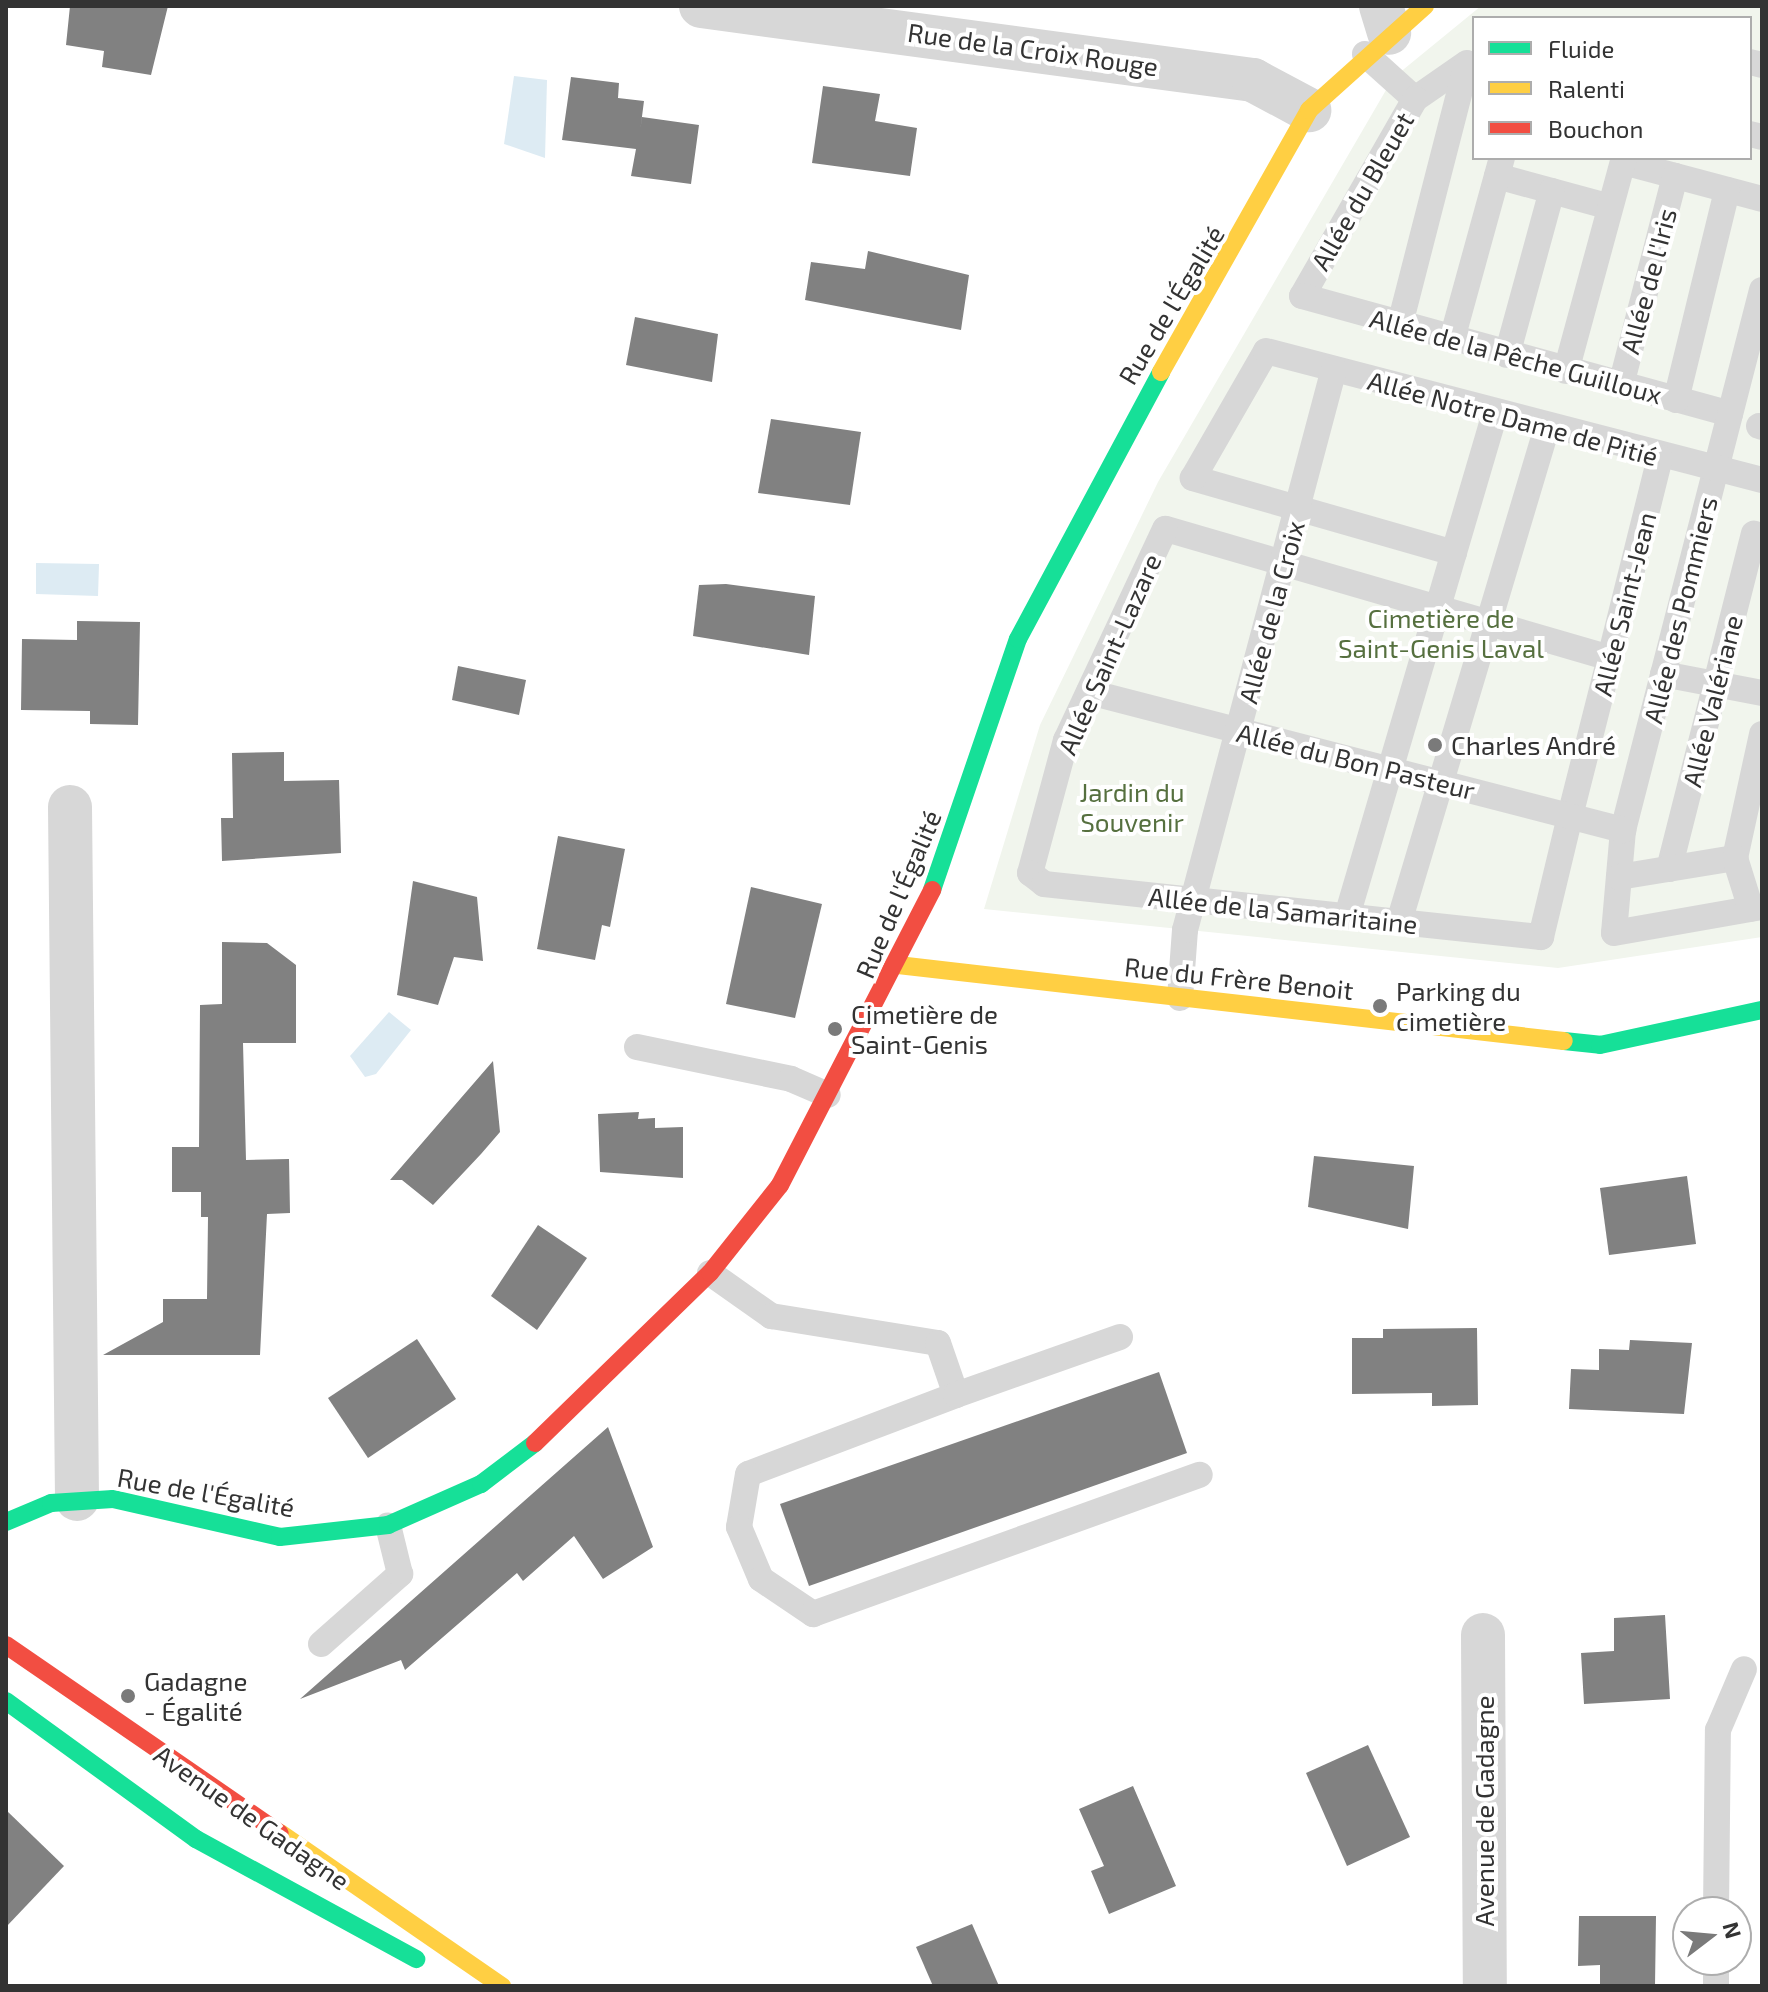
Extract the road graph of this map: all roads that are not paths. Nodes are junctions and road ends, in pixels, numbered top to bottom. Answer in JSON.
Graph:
{"nodes":[{"id":1,"x":701,"y":6,"type":"edge"},
{"id":2,"x":1425,"y":6,"type":"edge"},
{"id":3,"x":1378,"y":31,"type":"edge"},
{"id":4,"x":1471,"y":64,"type":"edge"},
{"id":5,"x":1415,"y":99,"type":"junction"},
{"id":6,"x":1309,"y":110,"type":"junction"},
{"id":7,"x":1623,"y":160,"type":"edge"},
{"id":8,"x":1500,"y":167,"type":"edge"},
{"id":9,"x":1675,"y":176,"type":"junction"},
{"id":10,"x":1727,"y":190,"type":"junction"},
{"id":11,"x":1552,"y":191,"type":"junction"},
{"id":12,"x":1762,"y":199,"type":"edge"},
{"id":13,"x":1610,"y":207,"type":"junction"},
{"id":14,"x":1302,"y":296,"type":"joint"},
{"id":15,"x":1760,"y":307,"type":"edge"},
{"id":16,"x":1400,"y":324,"type":"junction"},
{"id":17,"x":1452,"y":339,"type":"junction"},
{"id":18,"x":1507,"y":355,"type":"junction"},
{"id":19,"x":1334,"y":369,"type":"junction"},
{"id":20,"x":1566,"y":371,"type":"junction"},
{"id":21,"x":1621,"y":385,"type":"junction"},
{"id":22,"x":1676,"y":400,"type":"junction"},
{"id":23,"x":1495,"y":413,"type":"junction"},
{"id":24,"x":1730,"y":414,"type":"junction"},
{"id":25,"x":1547,"y":427,"type":"junction"},
{"id":26,"x":1660,"y":458,"type":"junction"},
{"id":27,"x":1716,"y":468,"type":"junction"},
{"id":28,"x":1762,"y":480,"type":"edge"},
{"id":29,"x":1298,"y":508,"type":"junction"},
{"id":30,"x":1749,"y":532,"type":"edge"},
{"id":31,"x":1454,"y":553,"type":"junction"},
{"id":32,"x":1284,"y":562,"type":"junction"},
{"id":33,"x":1438,"y":607,"type":"junction"},
{"id":34,"x":1488,"y":623,"type":"junction"},
{"id":35,"x":1610,"y":658,"type":"junction"},
{"id":36,"x":1663,"y":674,"type":"junction"},
{"id":37,"x":1716,"y":684,"type":"junction"},
{"id":38,"x":1089,"y":692,"type":"junction"},
{"id":39,"x":1762,"y":693,"type":"edge"},
{"id":40,"x":1239,"y":731,"type":"junction"},
{"id":41,"x":1762,"y":734,"type":"edge"},
{"id":42,"x":1391,"y":770,"type":"junction"},
{"id":43,"x":1441,"y":783,"type":"junction"},
{"id":44,"x":70,"y":807,"type":"dead end"},
{"id":45,"x":1570,"y":816,"type":"junction"},
{"id":46,"x":1623,"y":830,"type":"junction"},
{"id":47,"x":1735,"y":858,"type":"junction"},
{"id":48,"x":1669,"y":869,"type":"junction"},
{"id":49,"x":1030,"y":873,"type":"joint"},
{"id":50,"x":1619,"y":877,"type":"junction"},
{"id":51,"x":1195,"y":900,"type":"junction"},
{"id":52,"x":1757,"y":908,"type":"edge"},
{"id":53,"x":1347,"y":916,"type":"junction"},
{"id":54,"x":1399,"y":922,"type":"junction"},
{"id":55,"x":1541,"y":937,"type":"joint"},
{"id":56,"x":898,"y":965,"type":"junction"},
{"id":57,"x":1180,"y":998,"type":"junction"},
{"id":58,"x":1762,"y":1010,"type":"edge"},
{"id":59,"x":637,"y":1047,"type":"dead end"},
{"id":60,"x":828,"y":1095,"type":"junction"},
{"id":61,"x":710,"y":1273,"type":"junction"},
{"id":62,"x":1120,"y":1337,"type":"dead end"},
{"id":63,"x":956,"y":1395,"type":"junction"},
{"id":64,"x":1200,"y":1475,"type":"dead end"},
{"id":65,"x":77,"y":1499,"type":"junction"},
{"id":66,"x":6,"y":1522,"type":"edge"},
{"id":67,"x":388,"y":1525,"type":"junction"},
{"id":68,"x":1483,"y":1635,"type":"dead end"},
{"id":69,"x":321,"y":1644,"type":"dead end"},
{"id":70,"x":6,"y":1645,"type":"edge"},
{"id":71,"x":1744,"y":1669,"type":"dead end"},
{"id":72,"x":6,"y":1701,"type":"edge"},
{"id":73,"x":1716,"y":1896,"type":"edge"},
{"id":74,"x":502,"y":1986,"type":"edge"},
{"id":75,"x":1485,"y":1986,"type":"edge"}],
"edges":[{"from":1,"to":6,"type":"street","name":"Rue de la Croix Rouge"},
{"from":2,"to":3,"type":"street","name":"Rue de l'Égalité"},
{"from":3,"to":5,"type":"lane"},
{"from":3,"to":6,"type":"street","name":"Rue de l'Égalité"},
{"from":4,"to":5,"type":"lane","name":"Allée du Bleuet"},
{"from":4,"to":16,"type":"lane"},
{"from":5,"to":14,"type":"lane","name":"Allée du Bleuet"},
{"from":6,"to":56,"type":"street","name":"Rue de l'Égalité"},
{"from":7,"to":9,"type":"lane"},
{"from":7,"to":13,"type":"lane"},
{"from":8,"to":11,"type":"lane"},
{"from":8,"to":17,"type":"lane"},
{"from":9,"to":10,"type":"lane"},
{"from":9,"to":21,"type":"lane","name":"Allée de l'Iris"},
{"from":10,"to":12,"type":"lane"},
{"from":10,"to":22,"type":"lane"},
{"from":11,"to":13,"type":"lane"},
{"from":11,"to":18,"type":"lane"},
{"from":13,"to":20,"type":"lane"},
{"from":14,"to":16,"type":"lane","name":"Allée de la Pêche Guilloux"},
{"from":15,"to":24,"type":"lane","name":"Allée des Pommiers"},
{"from":16,"to":17,"type":"lane","name":"Allée de la Pêche Guilloux"},
{"from":17,"to":18,"type":"lane","name":"Allée de la Pêche Guilloux"},
{"from":18,"to":20,"type":"lane","name":"Allée de la Pêche Guilloux"},
{"from":19,"to":23,"type":"lane","name":"Allée Notre Dame de Pitié"},
{"from":19,"to":29,"type":"lane","name":"Allée de la Croix"},
{"from":19,"to":29,"type":"lane","name":"Allée Notre Dame de Pitié"},
{"from":20,"to":21,"type":"lane","name":"Allée de la Pêche Guilloux"},
{"from":21,"to":22,"type":"lane","name":"Allée de la Pêche Guilloux"},
{"from":22,"to":24,"type":"lane","name":"Allée de la Pêche Guilloux"},
{"from":23,"to":25,"type":"lane","name":"Allée Notre Dame de Pitié"},
{"from":23,"to":31,"type":"lane"},
{"from":24,"to":27,"type":"lane","name":"Allée des Pommiers"},
{"from":25,"to":26,"type":"lane","name":"Allée Notre Dame de Pitié"},
{"from":25,"to":34,"type":"lane"},
{"from":26,"to":27,"type":"lane","name":"Allée Notre Dame de Pitié"},
{"from":26,"to":35,"type":"lane","name":"Allée Saint-Jean"},
{"from":27,"to":28,"type":"lane","name":"Allée Notre Dame de Pitié"},
{"from":27,"to":36,"type":"lane","name":"Allée des Pommiers"},
{"from":29,"to":31,"type":"lane"},
{"from":29,"to":32,"type":"lane","name":"Allée de la Croix"},
{"from":30,"to":37,"type":"lane","name":"Allée Valériane"},
{"from":31,"to":33,"type":"lane"},
{"from":32,"to":33,"type":"lane"},
{"from":32,"to":38,"type":"lane","name":"Allée Saint-Lazare"},
{"from":32,"to":40,"type":"lane","name":"Allée de la Croix"},
{"from":33,"to":34,"type":"lane"},
{"from":33,"to":42,"type":"lane"},
{"from":34,"to":35,"type":"lane"},
{"from":34,"to":43,"type":"lane"},
{"from":35,"to":45,"type":"lane","name":"Allée Saint-Jean"},
{"from":36,"to":37,"type":"lane"},
{"from":36,"to":46,"type":"lane","name":"Allée des Pommiers"},
{"from":37,"to":39,"type":"lane"},
{"from":37,"to":48,"type":"lane","name":"Allée Valériane"},
{"from":38,"to":40,"type":"lane","name":"Allée du Bon Pasteur"},
{"from":38,"to":49,"type":"lane","name":"Allée Saint-Lazare"},
{"from":40,"to":42,"type":"lane","name":"Allée du Bon Pasteur"},
{"from":40,"to":51,"type":"lane","name":"Allée de la Croix"},
{"from":41,"to":47,"type":"lane"},
{"from":42,"to":43,"type":"lane","name":"Allée du Bon Pasteur"},
{"from":42,"to":53,"type":"lane"},
{"from":43,"to":45,"type":"lane","name":"Allée du Bon Pasteur"},
{"from":43,"to":54,"type":"lane"},
{"from":44,"to":65,"type":"street"},
{"from":45,"to":46,"type":"lane","name":"Allée du Bon Pasteur"},
{"from":45,"to":55,"type":"lane","name":"Allée Saint-Jean"},
{"from":46,"to":50,"type":"lane","name":"Allée des Pommiers"},
{"from":47,"to":48,"type":"lane"},
{"from":47,"to":52,"type":"lane"},
{"from":48,"to":50,"type":"lane"},
{"from":49,"to":51,"type":"lane","name":"Allée de la Samaritaine"},
{"from":50,"to":52,"type":"lane","name":"Allée des Pommiers"},
{"from":51,"to":53,"type":"lane","name":"Allée de la Samaritaine"},
{"from":51,"to":57,"type":"lane","name":"Allée de la Croix"},
{"from":53,"to":54,"type":"lane","name":"Allée de la Samaritaine"},
{"from":54,"to":55,"type":"lane","name":"Allée de la Samaritaine"},
{"from":56,"to":57,"type":"street","name":"Rue du Frère Benoit"},
{"from":56,"to":60,"type":"street","name":"Rue de l'Égalité"},
{"from":57,"to":58,"type":"street","name":"Rue du Frère Benoit"},
{"from":59,"to":60,"type":"lane"},
{"from":60,"to":61,"type":"street","name":"Rue de l'Égalité"},
{"from":61,"to":63,"type":"lane"},
{"from":61,"to":67,"type":"street","name":"Rue de l'Égalité"},
{"from":62,"to":63,"type":"lane"},
{"from":63,"to":64,"type":"lane"},
{"from":65,"to":66,"type":"street","name":"Rue de l'Égalité"},
{"from":65,"to":67,"type":"street","name":"Rue de l'Égalité"},
{"from":67,"to":69,"type":"lane"},
{"from":68,"to":75,"type":"street","name":"Avenue de Gadagne"},
{"from":70,"to":74,"type":"street","name":"Avenue de Gadagne"},
{"from":71,"to":73,"type":"lane"},
{"from":72,"to":74,"type":"street","name":"Avenue de Gadagne"}]}
